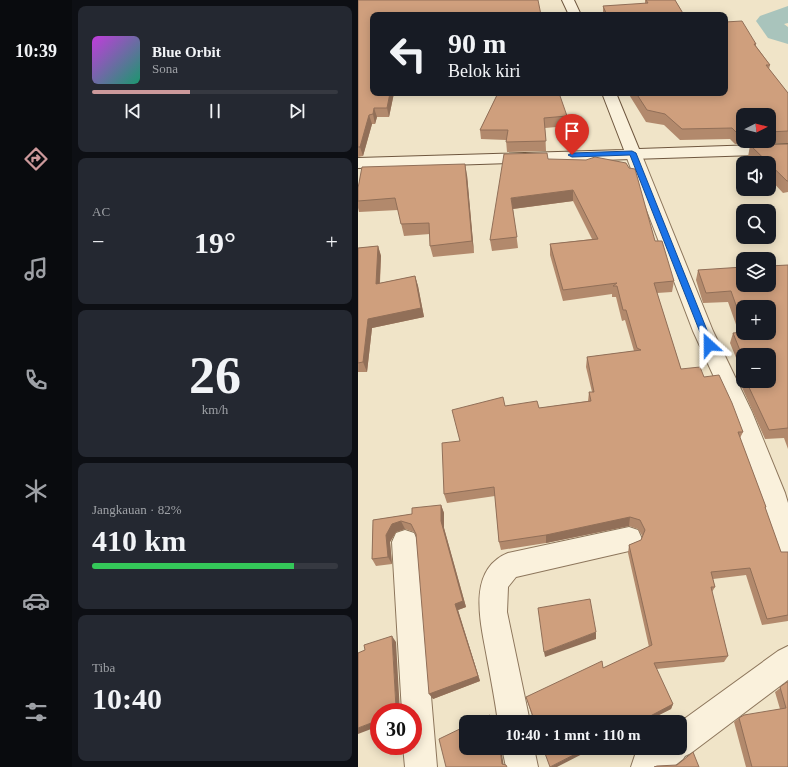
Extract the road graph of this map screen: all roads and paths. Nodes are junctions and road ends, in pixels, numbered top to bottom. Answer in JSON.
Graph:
{"nodes":[{"id":1,"x":568,"y":0,"type":"edge"},
{"id":2,"x":574,"y":12,"type":"edge"},
{"id":3,"x":610,"y":96,"type":"edge"},
{"id":4,"x":788,"y":149,"type":"edge"},
{"id":5,"x":632,"y":153,"type":"junction"},
{"id":6,"x":358,"y":163,"type":"edge"},
{"id":7,"x":629,"y":540,"type":"dead end"},
{"id":8,"x":405,"y":542,"type":"dead end"},
{"id":9,"x":788,"y":543,"type":"edge"},
{"id":10,"x":788,"y":661,"type":"edge"},
{"id":11,"x":513,"y":715,"type":"edge"},
{"id":12,"x":687,"y":737,"type":"edge"},
{"id":13,"x":519,"y":755,"type":"edge"},
{"id":14,"x":663,"y":755,"type":"edge"},
{"id":15,"x":421,"y":767,"type":"edge"},
{"id":16,"x":522,"y":767,"type":"edge"},
{"id":17,"x":647,"y":767,"type":"edge"}],
"edges":[{"from":1,"to":2,"type":"street"},
{"from":3,"to":5,"type":"street"},
{"from":4,"to":5,"type":"street"},
{"from":5,"to":6,"type":"street"},
{"from":5,"to":9,"type":"street"},
{"from":7,"to":11,"type":"street"},
{"from":8,"to":15,"type":"street"},
{"from":10,"to":12,"type":"street"},
{"from":13,"to":16,"type":"street"},
{"from":14,"to":17,"type":"street"}]}
